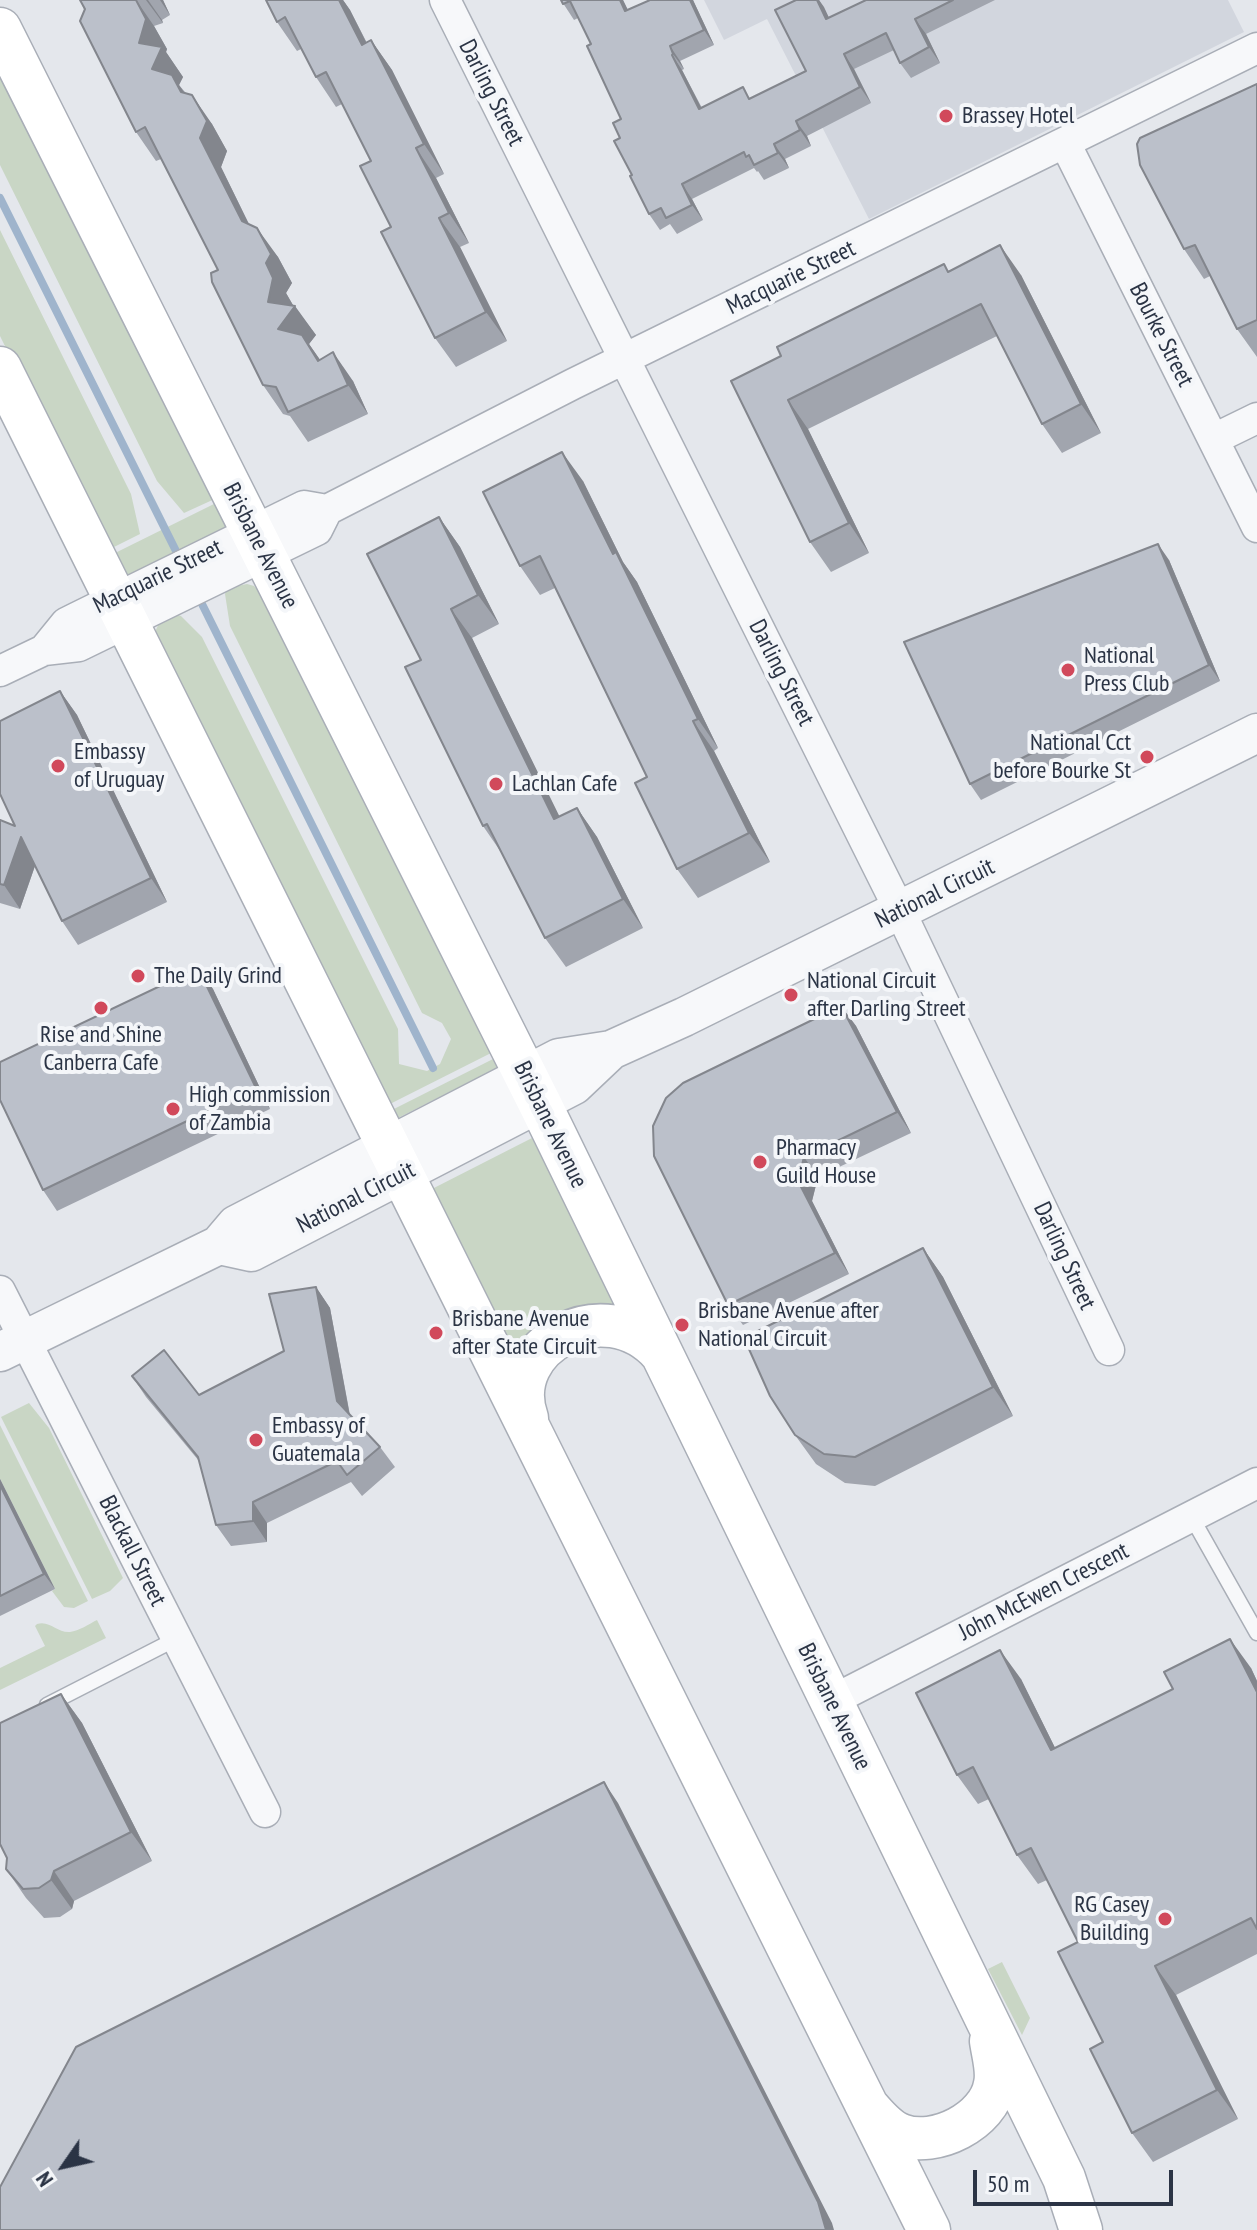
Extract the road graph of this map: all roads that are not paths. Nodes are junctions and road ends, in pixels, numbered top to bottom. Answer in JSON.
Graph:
{"nodes":[{"id":1,"x":445,"y":0,"type":"edge"},
{"id":2,"x":0,"y":29,"type":"edge"},
{"id":3,"x":1257,"y":48,"type":"edge"},
{"id":4,"x":1065,"y":143,"type":"junction"},
{"id":5,"x":624,"y":359,"type":"junction"},
{"id":6,"x":0,"y":368,"type":"edge"},
{"id":7,"x":1257,"y":418,"type":"edge"},
{"id":8,"x":1214,"y":439,"type":"junction"},
{"id":9,"x":1257,"y":527,"type":"edge"},
{"id":10,"x":258,"y":544,"type":"junction"},
{"id":11,"x":121,"y":611,"type":"junction"},
{"id":12,"x":0,"y":671,"type":"edge"},
{"id":13,"x":1257,"y":733,"type":"edge"},
{"id":14,"x":900,"y":911,"type":"junction"},
{"id":15,"x":532,"y":1090,"type":"junction"},
{"id":16,"x":396,"y":1160,"type":"junction"},
{"id":17,"x":0,"y":1291,"type":"edge"},
{"id":18,"x":12,"y":1346,"type":"edge"},
{"id":19,"x":1109,"y":1350,"type":"dead end"},
{"id":20,"x":661,"y":1353,"type":"junction"},
{"id":21,"x":532,"y":1431,"type":"junction"},
{"id":22,"x":1257,"y":1483,"type":"edge"},
{"id":23,"x":1191,"y":1516,"type":"junction"},
{"id":24,"x":1257,"y":1633,"type":"edge"},
{"id":25,"x":176,"y":1639,"type":"junction"},
{"id":26,"x":831,"y":1701,"type":"junction"},
{"id":27,"x":27,"y":1715,"type":"edge"},
{"id":28,"x":265,"y":1812,"type":"dead end"},
{"id":29,"x":987,"y":2020,"type":"junction"},
{"id":30,"x":864,"y":2102,"type":"junction"},
{"id":31,"x":1064,"y":2178,"type":"junction"},
{"id":32,"x":925,"y":2226,"type":"edge"},
{"id":33,"x":1081,"y":2230,"type":"edge"},
{"id":34,"x":1098,"y":2230,"type":"edge"}],
"edges":[{"from":1,"to":5,"type":"street","name":"Darling Street"},
{"from":2,"to":10,"type":"main road","name":"Brisbane Avenue"},
{"from":3,"to":4,"type":"street","name":"Macquarie Street"},
{"from":4,"to":5,"type":"street","name":"Macquarie Street"},
{"from":4,"to":8,"type":"street","name":"Bourke Street"},
{"from":5,"to":10,"type":"street","name":"Macquarie Street"},
{"from":5,"to":14,"type":"street","name":"Darling Street"},
{"from":6,"to":11,"type":"main road"},
{"from":7,"to":8,"type":"street"},
{"from":8,"to":9,"type":"street","name":"Bourke Street"},
{"from":10,"to":11,"type":"street","name":"Macquarie Street"},
{"from":10,"to":15,"type":"main road","name":"Brisbane Avenue"},
{"from":11,"to":12,"type":"street","name":"Macquarie Street"},
{"from":11,"to":16,"type":"main road"},
{"from":13,"to":14,"type":"street","name":"National Circuit"},
{"from":14,"to":15,"type":"street","name":"National Circuit"},
{"from":14,"to":19,"type":"street","name":"Darling Street"},
{"from":15,"to":16,"type":"street","name":"National Circuit"},
{"from":15,"to":20,"type":"main road","name":"Brisbane Avenue"},
{"from":16,"to":18,"type":"street","name":"National Circuit"},
{"from":16,"to":21,"type":"main road"},
{"from":17,"to":18,"type":"street","name":"Blackall Street"},
{"from":18,"to":25,"type":"street","name":"Blackall Street"},
{"from":20,"to":21,"type":"main road"},
{"from":20,"to":26,"type":"main road","name":"Brisbane Avenue"},
{"from":21,"to":30,"type":"main road"},
{"from":22,"to":23,"type":"street","name":"John McEwen Crescent"},
{"from":23,"to":24,"type":"lane"},
{"from":23,"to":26,"type":"street","name":"John McEwen Crescent"},
{"from":25,"to":27,"type":"lane"},
{"from":25,"to":28,"type":"street","name":"Blackall Street"},
{"from":26,"to":29,"type":"main road","name":"Brisbane Avenue"},
{"from":29,"to":30,"type":"main road"},
{"from":29,"to":31,"type":"main road","name":"Brisbane Avenue"},
{"from":30,"to":32,"type":"main road"},
{"from":31,"to":33,"type":"main road","name":"Brisbane Avenue"},
{"from":31,"to":34,"type":"main road"}]}
